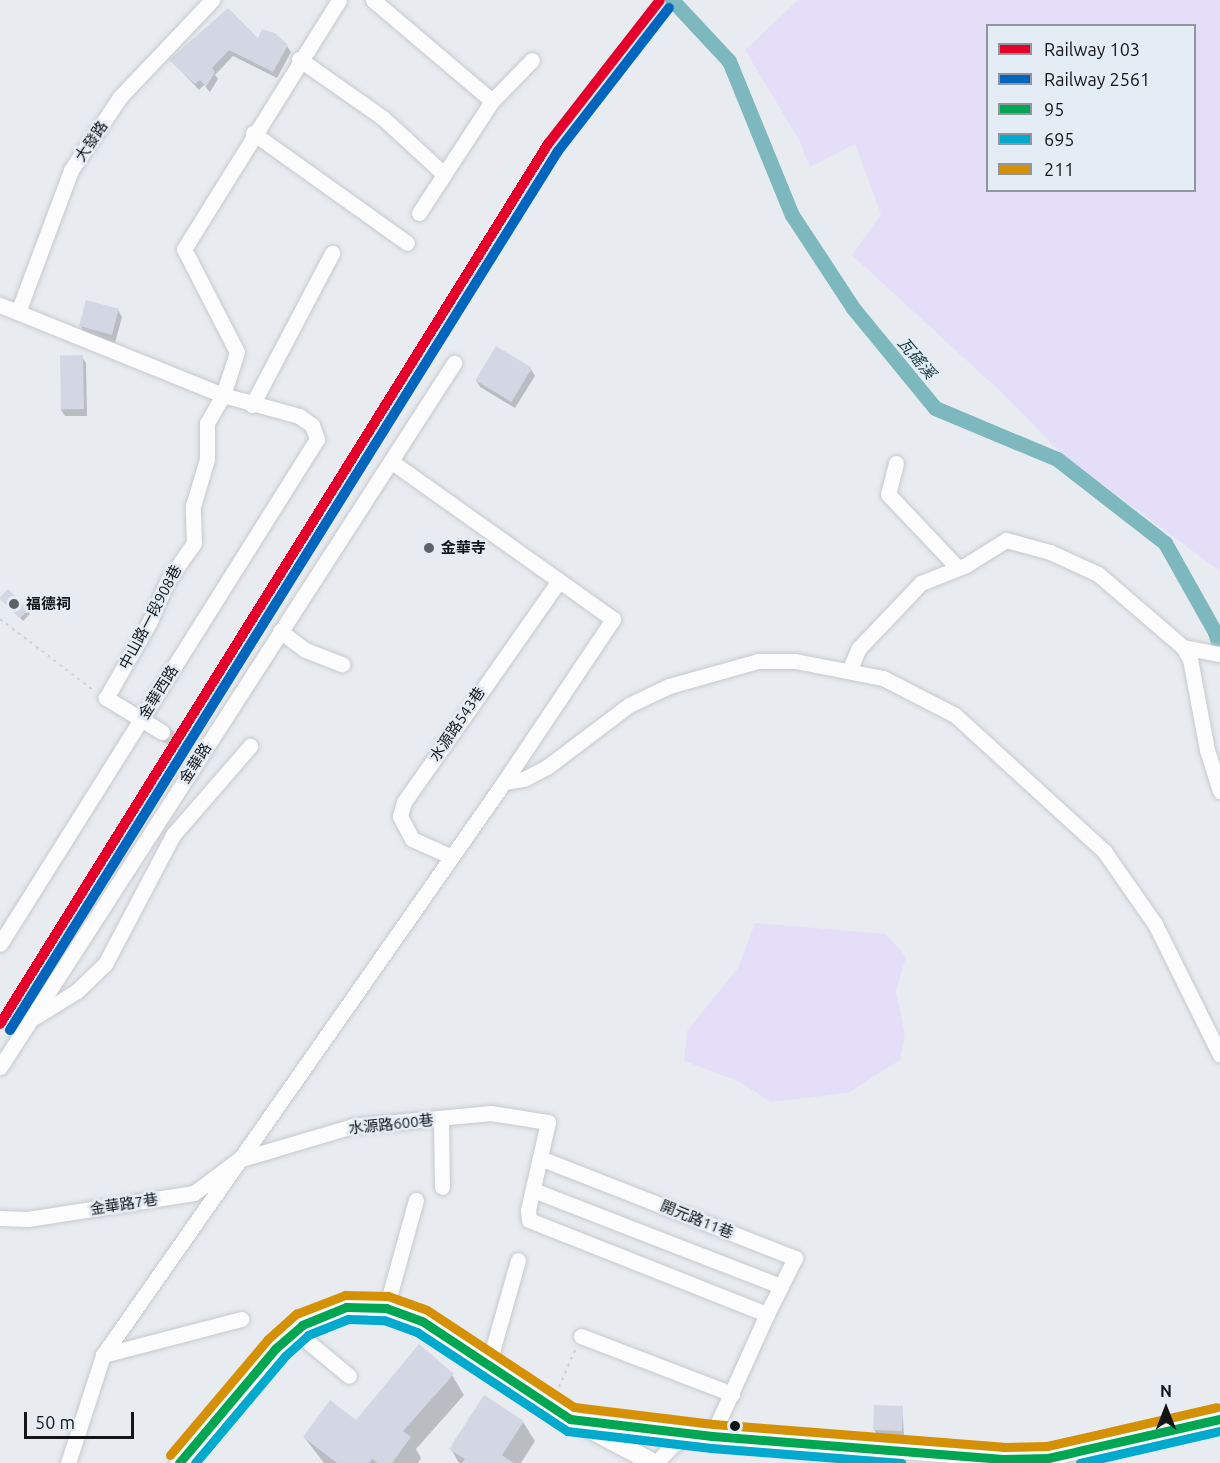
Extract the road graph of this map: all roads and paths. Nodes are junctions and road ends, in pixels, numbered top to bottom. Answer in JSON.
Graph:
{"nodes":[{"id":1,"x":212,"y":0,"type":"edge"},
{"id":2,"x":339,"y":0,"type":"edge"},
{"id":3,"x":373,"y":0,"type":"edge"},
{"id":4,"x":299,"y":59,"type":"junction"},
{"id":5,"x":532,"y":60,"type":"dead end"},
{"id":6,"x":492,"y":101,"type":"junction"},
{"id":7,"x":253,"y":133,"type":"junction"},
{"id":8,"x":444,"y":174,"type":"junction"},
{"id":9,"x":419,"y":213,"type":"dead end"},
{"id":10,"x":407,"y":243,"type":"dead end"},
{"id":11,"x":332,"y":253,"type":"dead end"},
{"id":12,"x":0,"y":305,"type":"edge"},
{"id":13,"x":18,"y":312,"type":"junction"},
{"id":14,"x":454,"y":363,"type":"dead end"},
{"id":15,"x":223,"y":395,"type":"junction"},
{"id":16,"x":252,"y":405,"type":"junction"},
{"id":17,"x":391,"y":460,"type":"junction"},
{"id":18,"x":896,"y":463,"type":"dead end"},
{"id":19,"x":958,"y":568,"type":"junction"},
{"id":20,"x":559,"y":581,"type":"junction"},
{"id":21,"x":0,"y":619,"type":"edge"},
{"id":22,"x":280,"y":631,"type":"junction"},
{"id":23,"x":1183,"y":647,"type":"junction"},
{"id":24,"x":1220,"y":654,"type":"edge"},
{"id":25,"x":342,"y":664,"type":"dead end"},
{"id":26,"x":849,"y":671,"type":"junction"},
{"id":27,"x":106,"y":698,"type":"junction"},
{"id":28,"x":141,"y":720,"type":"junction"},
{"id":29,"x":162,"y":732,"type":"tunnel mouth"},
{"id":30,"x":250,"y":746,"type":"dead end"},
{"id":31,"x":504,"y":782,"type":"junction"},
{"id":32,"x":1220,"y":791,"type":"edge"},
{"id":33,"x":450,"y":856,"type":"junction"},
{"id":34,"x":0,"y":944,"type":"edge"},
{"id":35,"x":30,"y":1020,"type":"junction"},
{"id":36,"x":1220,"y":1055,"type":"edge"},
{"id":37,"x":0,"y":1067,"type":"edge"},
{"id":38,"x":441,"y":1119,"type":"junction"},
{"id":39,"x":540,"y":1158,"type":"junction"},
{"id":40,"x":238,"y":1160,"type":"junction"},
{"id":41,"x":442,"y":1187,"type":"dead end"},
{"id":42,"x":532,"y":1190,"type":"junction"},
{"id":43,"x":416,"y":1200,"type":"dead end"},
{"id":44,"x":0,"y":1218,"type":"edge"},
{"id":45,"x":518,"y":1260,"type":"dead end"},
{"id":46,"x":781,"y":1286,"type":"junction"},
{"id":47,"x":386,"y":1308,"type":"junction"},
{"id":48,"x":767,"y":1314,"type":"junction"},
{"id":49,"x":241,"y":1319,"type":"dead end"},
{"id":50,"x":295,"y":1331,"type":"junction"},
{"id":51,"x":578,"y":1343,"type":"joint"},
{"id":52,"x":103,"y":1355,"type":"junction"},
{"id":53,"x":488,"y":1366,"type":"junction"},
{"id":54,"x":349,"y":1376,"type":"dead end"},
{"id":55,"x":732,"y":1394,"type":"junction"},
{"id":56,"x":550,"y":1408,"type":"junction"},
{"id":57,"x":570,"y":1419,"type":"junction"},
{"id":58,"x":1220,"y":1419,"type":"edge"},
{"id":59,"x":694,"y":1434,"type":"junction"},
{"id":60,"x":712,"y":1436,"type":"junction"},
{"id":61,"x":1050,"y":1461,"type":"edge"},
{"id":62,"x":68,"y":1463,"type":"edge"},
{"id":63,"x":179,"y":1463,"type":"edge"},
{"id":64,"x":655,"y":1463,"type":"edge"}],
"edges":[{"from":1,"to":13,"type":"street","name":"大發路"},
{"from":2,"to":4,"type":"street","name":"中山路一段908巷"},
{"from":3,"to":6,"type":"street"},
{"from":4,"to":7,"type":"street","name":"中山路一段908巷"},
{"from":4,"to":8,"type":"street"},
{"from":5,"to":6,"type":"street"},
{"from":6,"to":8,"type":"street"},
{"from":7,"to":10,"type":"street"},
{"from":7,"to":15,"type":"street","name":"中山路一段908巷"},
{"from":8,"to":9,"type":"street"},
{"from":11,"to":16,"type":"street"},
{"from":12,"to":13,"type":"street"},
{"from":13,"to":15,"type":"street"},
{"from":14,"to":17,"type":"street","name":"金華路"},
{"from":15,"to":16,"type":"street"},
{"from":15,"to":27,"type":"street","name":"中山路一段908巷"},
{"from":16,"to":28,"type":"street","name":"金華西路"},
{"from":17,"to":20,"type":"street"},
{"from":17,"to":22,"type":"street","name":"金華路"},
{"from":18,"to":19,"type":"street"},
{"from":19,"to":23,"type":"street"},
{"from":19,"to":26,"type":"street"},
{"from":20,"to":31,"type":"street"},
{"from":20,"to":33,"type":"street","name":"水源路543巷"},
{"from":21,"to":27,"type":"path"},
{"from":22,"to":25,"type":"street"},
{"from":22,"to":35,"type":"street","name":"金華路"},
{"from":23,"to":24,"type":"street"},
{"from":23,"to":32,"type":"street"},
{"from":26,"to":31,"type":"street"},
{"from":26,"to":36,"type":"street"},
{"from":27,"to":28,"type":"street"},
{"from":28,"to":29,"type":"street"},
{"from":28,"to":34,"type":"street","name":"金華西路"},
{"from":30,"to":35,"type":"street"},
{"from":31,"to":33,"type":"street"},
{"from":33,"to":40,"type":"street"},
{"from":35,"to":37,"type":"street","name":"金華路"},
{"from":38,"to":39,"type":"street","name":"水源路600巷"},
{"from":38,"to":40,"type":"street","name":"水源路600巷"},
{"from":38,"to":41,"type":"street"},
{"from":39,"to":42,"type":"street"},
{"from":39,"to":46,"type":"street","name":"開元路11巷"},
{"from":40,"to":44,"type":"street","name":"金華路7巷"},
{"from":40,"to":52,"type":"street"},
{"from":42,"to":46,"type":"street"},
{"from":42,"to":48,"type":"street"},
{"from":43,"to":47,"type":"street"},
{"from":45,"to":53,"type":"street"},
{"from":46,"to":48,"type":"street","name":"開元路11巷"},
{"from":47,"to":50,"type":"main road"},
{"from":47,"to":53,"type":"main road"},
{"from":48,"to":55,"type":"street","name":"開元路11巷"},
{"from":49,"to":52,"type":"street"},
{"from":50,"to":54,"type":"street"},
{"from":50,"to":63,"type":"main road"},
{"from":51,"to":55,"type":"street"},
{"from":51,"to":56,"type":"path"},
{"from":52,"to":62,"type":"street"},
{"from":53,"to":56,"type":"main road"},
{"from":55,"to":60,"type":"street","name":"開元路11巷"},
{"from":56,"to":57,"type":"main road"},
{"from":57,"to":59,"type":"street"},
{"from":57,"to":64,"type":"main road"},
{"from":58,"to":61,"type":"street"},
{"from":59,"to":60,"type":"street"},
{"from":59,"to":64,"type":"street"},
{"from":60,"to":61,"type":"street"}]}
